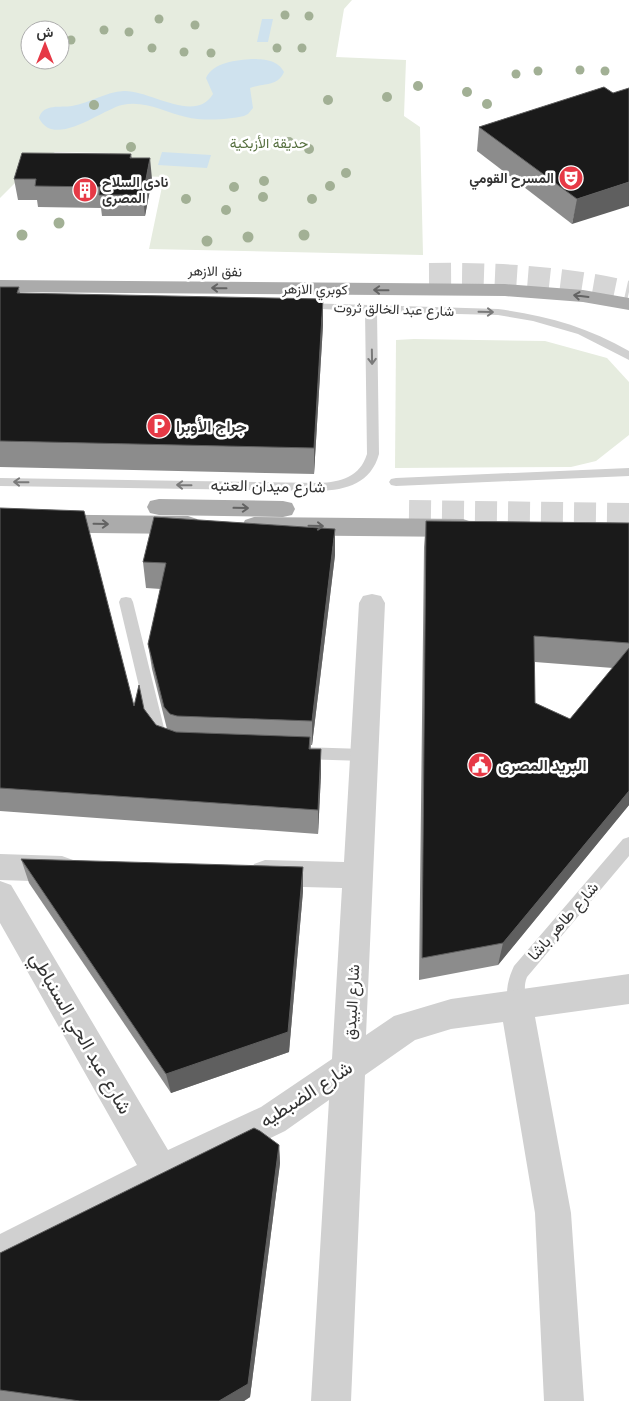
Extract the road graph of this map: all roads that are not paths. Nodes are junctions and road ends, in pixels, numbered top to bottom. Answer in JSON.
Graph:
{"nodes":[{"id":1,"x":10,"y":267,"type":"dead end"},
{"id":2,"x":430,"y":282,"type":"junction"},
{"id":3,"x":0,"y":286,"type":"edge"},
{"id":4,"x":0,"y":295,"type":"edge"},
{"id":5,"x":88,"y":298,"type":"edge"},
{"id":6,"x":629,"y":304,"type":"edge"},
{"id":7,"x":293,"y":306,"type":"edge"},
{"id":8,"x":371,"y":308,"type":"junction"},
{"id":9,"x":629,"y":356,"type":"edge"},
{"id":10,"x":629,"y":472,"type":"edge"},
{"id":11,"x":0,"y":482,"type":"edge"},
{"id":12,"x":396,"y":482,"type":"dead end"},
{"id":13,"x":0,"y":504,"type":"edge"},
{"id":14,"x":407,"y":519,"type":"junction"},
{"id":15,"x":0,"y":523,"type":"edge"},
{"id":16,"x":483,"y":528,"type":"edge"},
{"id":17,"x":126,"y":602,"type":"dead end"},
{"id":18,"x":372,"y":603,"type":"dead end"},
{"id":19,"x":180,"y":749,"type":"edge"},
{"id":20,"x":283,"y":753,"type":"edge"},
{"id":21,"x":364,"y":755,"type":"junction"},
{"id":22,"x":629,"y":844,"type":"edge"},
{"id":23,"x":0,"y":868,"type":"edge"},
{"id":24,"x":90,"y":869,"type":"edge"},
{"id":25,"x":239,"y":872,"type":"edge"},
{"id":26,"x":359,"y":874,"type":"junction"},
{"id":27,"x":0,"y":894,"type":"edge"},
{"id":28,"x":629,"y":989,"type":"edge"},
{"id":29,"x":517,"y":1006,"type":"junction"},
{"id":30,"x":349,"y":1065,"type":"junction"},
{"id":31,"x":161,"y":1172,"type":"junction"},
{"id":32,"x":0,"y":1254,"type":"edge"},
{"id":33,"x":331,"y":1401,"type":"edge"},
{"id":34,"x":564,"y":1401,"type":"edge"}],
"edges":[{"from":1,"to":2,"type":"main road","name":"نفق الازهر"},
{"from":2,"to":3,"type":"main road","name":"كوبري الازهر","one_way":true},
{"from":6,"to":2,"type":"main road","name":"كوبري الازهر","one_way":true},
{"from":4,"to":5,"type":"lane"},
{"from":7,"to":8,"type":"lane","name":"شارع عبد الخالق ثروت"},
{"from":8,"to":9,"type":"lane","name":"شارع عبد الخالق ثروت","one_way":true},
{"from":8,"to":11,"type":"lane","name":"شارع ميدان العتبه","one_way":true},
{"from":10,"to":12,"type":"lane"},
{"from":13,"to":14,"type":"main road","one_way":true},
{"from":15,"to":14,"type":"main road","one_way":true},
{"from":14,"to":16,"type":"main road"},
{"from":17,"to":19,"type":"lane"},
{"from":18,"to":21,"type":"street","name":"شارع البيدق"},
{"from":20,"to":21,"type":"lane"},
{"from":21,"to":26,"type":"street","name":"شارع البيدق"},
{"from":22,"to":29,"type":"lane","name":"شارع طاهر باشا"},
{"from":23,"to":24,"type":"street"},
{"from":25,"to":26,"type":"street"},
{"from":26,"to":30,"type":"street","name":"شارع البيدق"},
{"from":27,"to":31,"type":"street","name":"شارع عبد الحي السنباطي"},
{"from":28,"to":29,"type":"street","name":"شارع الضبطيه"},
{"from":29,"to":30,"type":"street","name":"شارع الضبطيه"},
{"from":29,"to":34,"type":"street"},
{"from":30,"to":31,"type":"street","name":"شارع الضبطيه"},
{"from":30,"to":33,"type":"street","name":"شارع البيدق"},
{"from":31,"to":32,"type":"street","name":"شارع الضبطيه"}]}
